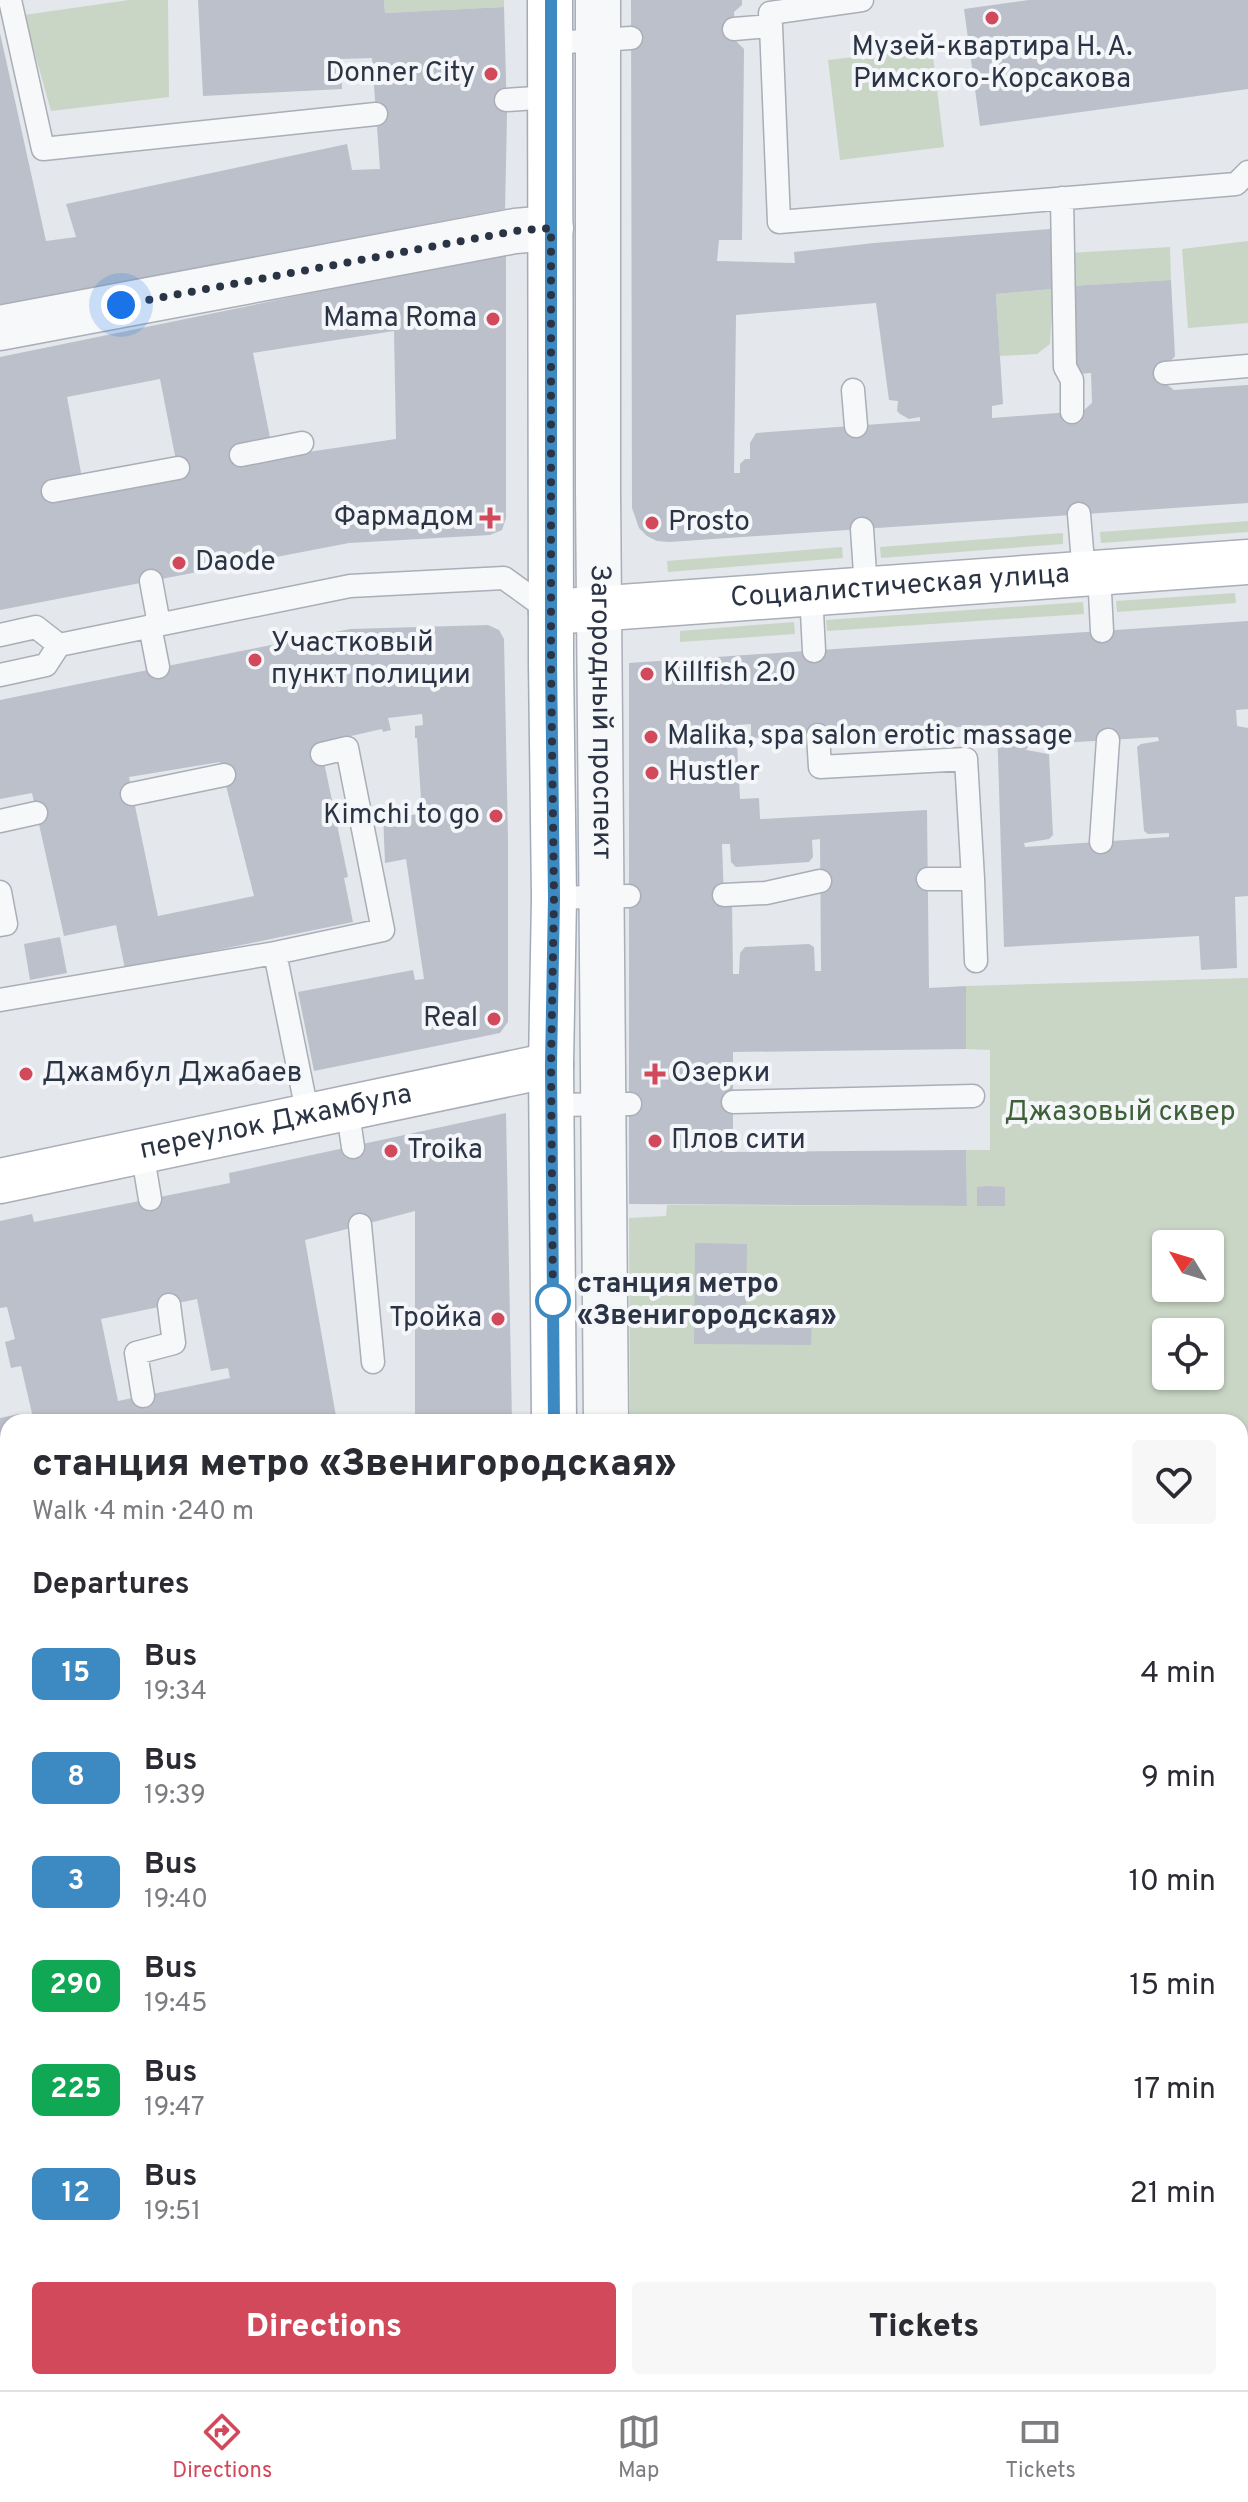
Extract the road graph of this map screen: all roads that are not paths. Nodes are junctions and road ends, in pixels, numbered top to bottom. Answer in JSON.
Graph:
{"nodes":[{"id":1,"x":10,"y":0,"type":"edge"},
{"id":2,"x":550,"y":0,"type":"edge"},
{"id":3,"x":862,"y":0,"type":"edge"},
{"id":4,"x":609,"y":26,"type":"edge"},
{"id":5,"x":771,"y":26,"type":"junction"},
{"id":6,"x":734,"y":29,"type":"dead end"},
{"id":7,"x":551,"y":43,"type":"junction"},
{"id":8,"x":551,"y":97,"type":"junction"},
{"id":9,"x":506,"y":100,"type":"dead end"},
{"id":10,"x":376,"y":114,"type":"dead end"},
{"id":11,"x":1248,"y":172,"type":"edge"},
{"id":12,"x":1062,"y":198,"type":"junction"},
{"id":13,"x":551,"y":228,"type":"junction"},
{"id":14,"x":0,"y":328,"type":"edge"},
{"id":15,"x":1248,"y":366,"type":"edge"},
{"id":16,"x":1165,"y":373,"type":"dead end"},
{"id":17,"x":853,"y":390,"type":"dead end"},
{"id":18,"x":1072,"y":412,"type":"dead end"},
{"id":19,"x":856,"y":426,"type":"dead end"},
{"id":20,"x":302,"y":443,"type":"dead end"},
{"id":21,"x":241,"y":455,"type":"dead end"},
{"id":22,"x":178,"y":468,"type":"dead end"},
{"id":23,"x":53,"y":491,"type":"dead end"},
{"id":24,"x":1079,"y":514,"type":"dead end"},
{"id":25,"x":862,"y":529,"type":"dead end"},
{"id":26,"x":1248,"y":562,"type":"edge"},
{"id":27,"x":1091,"y":574,"type":"junction"},
{"id":28,"x":151,"y":581,"type":"dead end"},
{"id":29,"x":866,"y":588,"type":"junction"},
{"id":30,"x":811,"y":593,"type":"junction"},
{"id":31,"x":599,"y":608,"type":"junction"},
{"id":32,"x":551,"y":612,"type":"junction"},
{"id":33,"x":154,"y":625,"type":"junction"},
{"id":34,"x":1102,"y":631,"type":"dead end"},
{"id":35,"x":0,"y":635,"type":"edge"},
{"id":36,"x":59,"y":645,"type":"junction"},
{"id":37,"x":814,"y":651,"type":"dead end"},
{"id":38,"x":158,"y":667,"type":"dead end"},
{"id":39,"x":0,"y":675,"type":"edge"},
{"id":40,"x":818,"y":735,"type":"dead end"},
{"id":41,"x":1108,"y":740,"type":"dead end"},
{"id":42,"x":322,"y":754,"type":"dead end"},
{"id":43,"x":224,"y":775,"type":"dead end"},
{"id":44,"x":132,"y":794,"type":"dead end"},
{"id":45,"x":36,"y":813,"type":"dead end"},
{"id":46,"x":0,"y":821,"type":"edge"},
{"id":47,"x":1101,"y":842,"type":"dead end"},
{"id":48,"x":928,"y":879,"type":"dead end"},
{"id":49,"x":973,"y":879,"type":"junction"},
{"id":50,"x":820,"y":881,"type":"dead end"},
{"id":51,"x":0,"y":892,"type":"edge"},
{"id":52,"x":724,"y":895,"type":"dead end"},
{"id":53,"x":616,"y":896,"type":"junction"},
{"id":54,"x":554,"y":898,"type":"junction"},
{"id":55,"x":0,"y":925,"type":"edge"},
{"id":56,"x":275,"y":953,"type":"junction"},
{"id":57,"x":976,"y":961,"type":"dead end"},
{"id":58,"x":0,"y":1000,"type":"edge"},
{"id":59,"x":551,"y":1085,"type":"junction"},
{"id":60,"x":973,"y":1096,"type":"dead end"},
{"id":61,"x":733,"y":1102,"type":"dead end"},
{"id":62,"x":617,"y":1104,"type":"junction"},
{"id":63,"x":336,"y":1124,"type":"junction"},
{"id":64,"x":142,"y":1151,"type":"junction"},
{"id":65,"x":0,"y":1181,"type":"edge"},
{"id":66,"x":150,"y":1199,"type":"dead end"},
{"id":67,"x":360,"y":1225,"type":"dead end"},
{"id":68,"x":169,"y":1305,"type":"dead end"},
{"id":69,"x":373,"y":1362,"type":"dead end"},
{"id":70,"x":143,"y":1396,"type":"dead end"},
{"id":71,"x":554,"y":1414,"type":"edge"},
{"id":72,"x":606,"y":1414,"type":"edge"}],
"edges":[{"from":1,"to":10,"type":"lane"},
{"from":2,"to":7,"type":"main road","name":"Загородный проспект"},
{"from":3,"to":5,"type":"lane"},
{"from":4,"to":7,"type":"lane"},
{"from":4,"to":31,"type":"street","name":"Загородный проспект"},
{"from":5,"to":6,"type":"lane"},
{"from":5,"to":12,"type":"lane"},
{"from":7,"to":8,"type":"main road","name":"Загородный проспект"},
{"from":8,"to":9,"type":"lane"},
{"from":8,"to":13,"type":"main road","name":"Загородный проспект"},
{"from":11,"to":12,"type":"lane"},
{"from":12,"to":18,"type":"lane"},
{"from":13,"to":14,"type":"street"},
{"from":13,"to":32,"type":"main road","name":"Загородный проспект"},
{"from":15,"to":16,"type":"lane"},
{"from":17,"to":19,"type":"lane"},
{"from":20,"to":21,"type":"lane"},
{"from":22,"to":23,"type":"lane"},
{"from":24,"to":27,"type":"lane"},
{"from":25,"to":29,"type":"lane"},
{"from":26,"to":27,"type":"main road","name":"Социалистическая улица"},
{"from":27,"to":29,"type":"main road","name":"Социалистическая улица"},
{"from":27,"to":34,"type":"lane"},
{"from":28,"to":33,"type":"lane"},
{"from":29,"to":30,"type":"main road","name":"Социалистическая улица"},
{"from":30,"to":31,"type":"main road","name":"Социалистическая улица"},
{"from":30,"to":37,"type":"lane"},
{"from":31,"to":32,"type":"main road","name":"Социалистическая улица"},
{"from":31,"to":53,"type":"street","name":"Загородный проспект"},
{"from":32,"to":33,"type":"lane"},
{"from":32,"to":54,"type":"main road","name":"Загородный проспект"},
{"from":33,"to":36,"type":"lane"},
{"from":33,"to":38,"type":"lane"},
{"from":35,"to":36,"type":"lane"},
{"from":36,"to":39,"type":"lane"},
{"from":40,"to":49,"type":"lane"},
{"from":41,"to":47,"type":"lane"},
{"from":42,"to":56,"type":"lane"},
{"from":43,"to":44,"type":"lane"},
{"from":45,"to":46,"type":"lane"},
{"from":48,"to":49,"type":"lane"},
{"from":49,"to":57,"type":"lane"},
{"from":50,"to":52,"type":"lane"},
{"from":51,"to":55,"type":"lane"},
{"from":53,"to":54,"type":"lane"},
{"from":53,"to":62,"type":"street","name":"Загородный проспект"},
{"from":54,"to":59,"type":"main road","name":"Загородный проспект"},
{"from":56,"to":58,"type":"lane"},
{"from":56,"to":63,"type":"lane"},
{"from":59,"to":62,"type":"lane"},
{"from":59,"to":63,"type":"main road","name":"переулок Джамбула"},
{"from":59,"to":71,"type":"main road","name":"Загородный проспект"},
{"from":60,"to":61,"type":"lane"},
{"from":62,"to":72,"type":"street","name":"Загородный проспект"},
{"from":63,"to":64,"type":"main road","name":"переулок Джамбула"},
{"from":64,"to":65,"type":"main road","name":"переулок Джамбула"},
{"from":64,"to":66,"type":"lane"},
{"from":67,"to":69,"type":"lane"},
{"from":68,"to":70,"type":"lane"}]}
